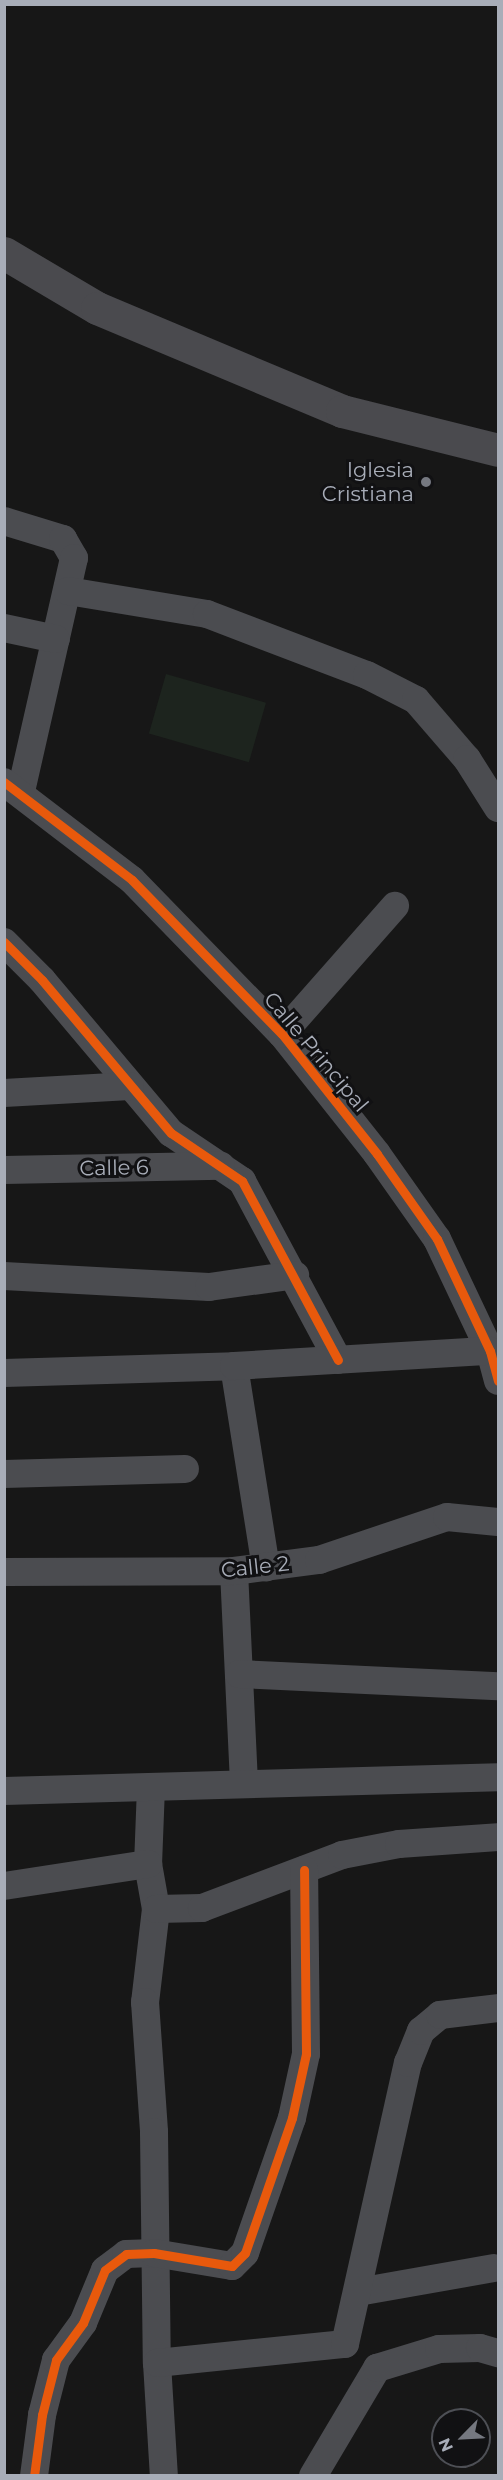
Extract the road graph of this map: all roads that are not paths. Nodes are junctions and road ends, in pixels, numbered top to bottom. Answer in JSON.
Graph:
{"nodes":[{"id":1,"x":4,"y":252,"type":"edge"},
{"id":2,"x":498,"y":450,"type":"edge"},
{"id":3,"x":4,"y":521,"type":"edge"},
{"id":4,"x":68,"y":591,"type":"junction"},
{"id":5,"x":4,"y":628,"type":"edge"},
{"id":6,"x":56,"y":639,"type":"junction"},
{"id":7,"x":13,"y":787,"type":"edge"},
{"id":8,"x":498,"y":808,"type":"edge"},
{"id":9,"x":396,"y":906,"type":"dead end"},
{"id":10,"x":4,"y":942,"type":"edge"},
{"id":11,"x":282,"y":1034,"type":"junction"},
{"id":12,"x":130,"y":1086,"type":"junction"},
{"id":13,"x":4,"y":1093,"type":"edge"},
{"id":14,"x":224,"y":1166,"type":"junction"},
{"id":15,"x":4,"y":1170,"type":"edge"},
{"id":16,"x":295,"y":1275,"type":"junction"},
{"id":17,"x":4,"y":1276,"type":"edge"},
{"id":18,"x":490,"y":1351,"type":"junction"},
{"id":19,"x":338,"y":1360,"type":"junction"},
{"id":20,"x":234,"y":1366,"type":"junction"},
{"id":21,"x":4,"y":1372,"type":"edge"},
{"id":22,"x":498,"y":1381,"type":"edge"},
{"id":23,"x":185,"y":1469,"type":"dead end"},
{"id":24,"x":4,"y":1474,"type":"edge"},
{"id":25,"x":498,"y":1522,"type":"edge"},
{"id":26,"x":266,"y":1567,"type":"junction"},
{"id":27,"x":234,"y":1571,"type":"junction"},
{"id":28,"x":4,"y":1572,"type":"edge"},
{"id":29,"x":239,"y":1674,"type":"junction"},
{"id":30,"x":498,"y":1686,"type":"edge"},
{"id":31,"x":498,"y":1777,"type":"edge"},
{"id":32,"x":244,"y":1784,"type":"junction"},
{"id":33,"x":151,"y":1787,"type":"junction"},
{"id":34,"x":4,"y":1791,"type":"edge"},
{"id":35,"x":498,"y":1837,"type":"edge"},
{"id":36,"x":148,"y":1864,"type":"junction"},
{"id":37,"x":304,"y":1870,"type":"junction"},
{"id":38,"x":4,"y":1886,"type":"edge"},
{"id":39,"x":156,"y":1910,"type":"junction"},
{"id":40,"x":498,"y":2008,"type":"edge"},
{"id":41,"x":154,"y":2253,"type":"junction"},
{"id":42,"x":494,"y":2268,"type":"dead end"},
{"id":43,"x":358,"y":2292,"type":"junction"},
{"id":44,"x":345,"y":2343,"type":"junction"},
{"id":45,"x":498,"y":2353,"type":"edge"},
{"id":46,"x":157,"y":2363,"type":"junction"},
{"id":47,"x":377,"y":2368,"type":"junction"},
{"id":48,"x":34,"y":2475,"type":"edge"},
{"id":49,"x":164,"y":2475,"type":"edge"},
{"id":50,"x":313,"y":2475,"type":"edge"}],
"edges":[{"from":1,"to":2,"type":"main road"},
{"from":3,"to":4,"type":"street"},
{"from":4,"to":6,"type":"street"},
{"from":4,"to":8,"type":"street"},
{"from":5,"to":6,"type":"street"},
{"from":6,"to":7,"type":"street"},
{"from":7,"to":11,"type":"street","name":"Calle Principal"},
{"from":9,"to":11,"type":"street"},
{"from":10,"to":12,"type":"street"},
{"from":11,"to":18,"type":"street","name":"Calle Principal"},
{"from":12,"to":13,"type":"street"},
{"from":12,"to":14,"type":"street"},
{"from":14,"to":15,"type":"street","name":"Calle 6"},
{"from":14,"to":16,"type":"street"},
{"from":16,"to":17,"type":"street"},
{"from":16,"to":19,"type":"street"},
{"from":18,"to":19,"type":"street"},
{"from":18,"to":22,"type":"street","name":"Calle Principal"},
{"from":19,"to":20,"type":"street"},
{"from":20,"to":21,"type":"street"},
{"from":20,"to":26,"type":"street"},
{"from":23,"to":24,"type":"street"},
{"from":25,"to":26,"type":"street","name":"Calle 2"},
{"from":26,"to":27,"type":"street","name":"Calle 2"},
{"from":27,"to":28,"type":"street","name":"Calle 2"},
{"from":27,"to":29,"type":"street"},
{"from":29,"to":30,"type":"street"},
{"from":29,"to":32,"type":"street"},
{"from":31,"to":32,"type":"street"},
{"from":32,"to":33,"type":"street"},
{"from":33,"to":34,"type":"street"},
{"from":33,"to":36,"type":"street"},
{"from":35,"to":37,"type":"street"},
{"from":36,"to":38,"type":"street"},
{"from":36,"to":39,"type":"street"},
{"from":37,"to":39,"type":"street"},
{"from":37,"to":41,"type":"street"},
{"from":39,"to":41,"type":"street"},
{"from":40,"to":43,"type":"street"},
{"from":41,"to":46,"type":"street"},
{"from":41,"to":48,"type":"street"},
{"from":42,"to":43,"type":"street"},
{"from":43,"to":44,"type":"street"},
{"from":44,"to":46,"type":"street"},
{"from":44,"to":47,"type":"street"},
{"from":45,"to":47,"type":"street"},
{"from":46,"to":49,"type":"street"},
{"from":47,"to":50,"type":"street"}]}
